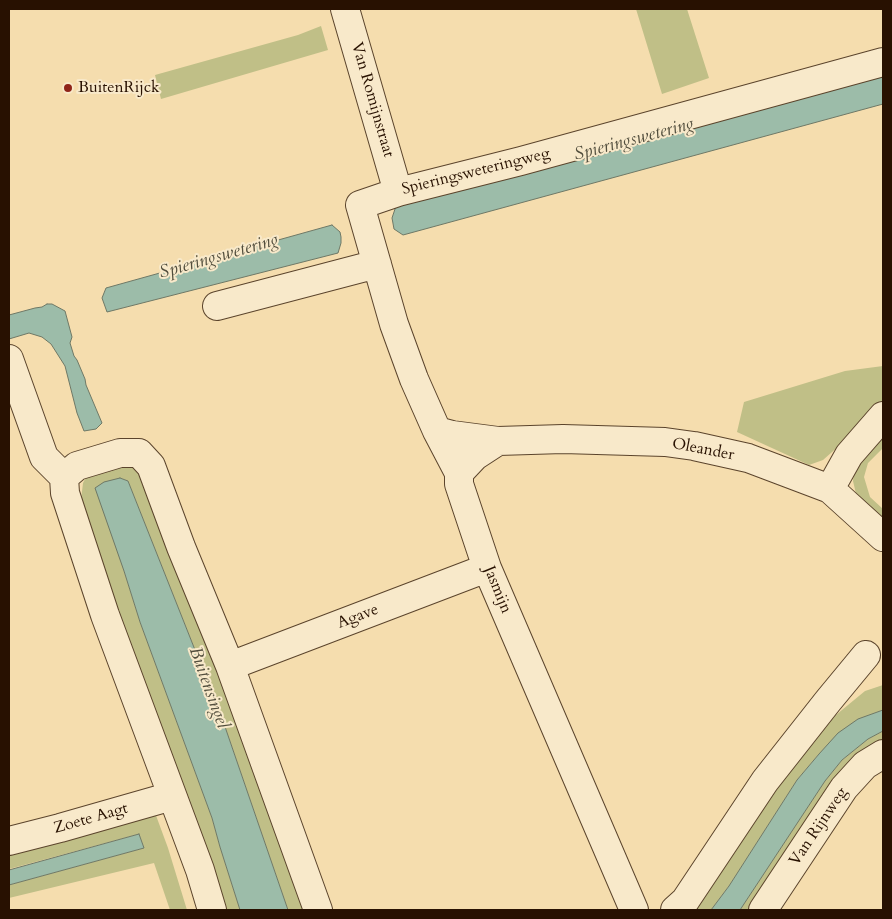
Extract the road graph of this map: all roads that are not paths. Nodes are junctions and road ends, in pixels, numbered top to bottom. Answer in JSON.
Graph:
{"nodes":[{"id":1,"x":346,"y":9,"type":"edge"},
{"id":2,"x":883,"y":62,"type":"edge"},
{"id":3,"x":398,"y":192,"type":"junction"},
{"id":4,"x":360,"y":205,"type":"joint"},
{"id":5,"x":377,"y":264,"type":"junction"},
{"id":6,"x":217,"y":306,"type":"dead end"},
{"id":7,"x":9,"y":359,"type":"edge"},
{"id":8,"x":883,"y":416,"type":"edge"},
{"id":9,"x":437,"y":431,"type":"junction"},
{"id":10,"x":498,"y":441,"type":"junction"},
{"id":11,"x":459,"y":473,"type":"junction"},
{"id":12,"x":64,"y":477,"type":"junction"},
{"id":13,"x":830,"y":489,"type":"junction"},
{"id":14,"x":883,"y":537,"type":"edge"},
{"id":15,"x":487,"y":568,"type":"junction"},
{"id":16,"x":866,"y":655,"type":"dead end"},
{"id":17,"x":230,"y":666,"type":"junction"},
{"id":18,"x":883,"y":754,"type":"edge"},
{"id":19,"x":172,"y":796,"type":"junction"},
{"id":20,"x":9,"y":841,"type":"edge"},
{"id":21,"x":212,"y":910,"type":"edge"},
{"id":22,"x":318,"y":910,"type":"edge"},
{"id":23,"x":634,"y":910,"type":"edge"},
{"id":24,"x":674,"y":910,"type":"edge"},
{"id":25,"x":763,"y":910,"type":"edge"}],
"edges":[{"from":1,"to":3,"type":"street","name":"Van Romijnstraat"},
{"from":2,"to":3,"type":"street","name":"Spieringsweteringweg"},
{"from":3,"to":4,"type":"street","name":"Spieringsweteringweg"},
{"from":4,"to":5,"type":"street","name":"Jasmijn"},
{"from":5,"to":6,"type":"street"},
{"from":5,"to":9,"type":"street","name":"Jasmijn"},
{"from":7,"to":12,"type":"street"},
{"from":8,"to":13,"type":"street"},
{"from":9,"to":10,"type":"street","name":"Oleander"},
{"from":9,"to":11,"type":"street","name":"Jasmijn"},
{"from":10,"to":11,"type":"street"},
{"from":10,"to":13,"type":"street","name":"Oleander"},
{"from":11,"to":15,"type":"street","name":"Jasmijn"},
{"from":12,"to":17,"type":"street"},
{"from":12,"to":19,"type":"street"},
{"from":13,"to":14,"type":"street","name":"Oleander"},
{"from":15,"to":17,"type":"street","name":"Agave"},
{"from":15,"to":23,"type":"street","name":"Jasmijn"},
{"from":16,"to":24,"type":"street"},
{"from":17,"to":22,"type":"street"},
{"from":18,"to":25,"type":"street","name":"Van Rijnweg"},
{"from":19,"to":20,"type":"street","name":"Zoete Aagt"},
{"from":19,"to":21,"type":"street"}]}
